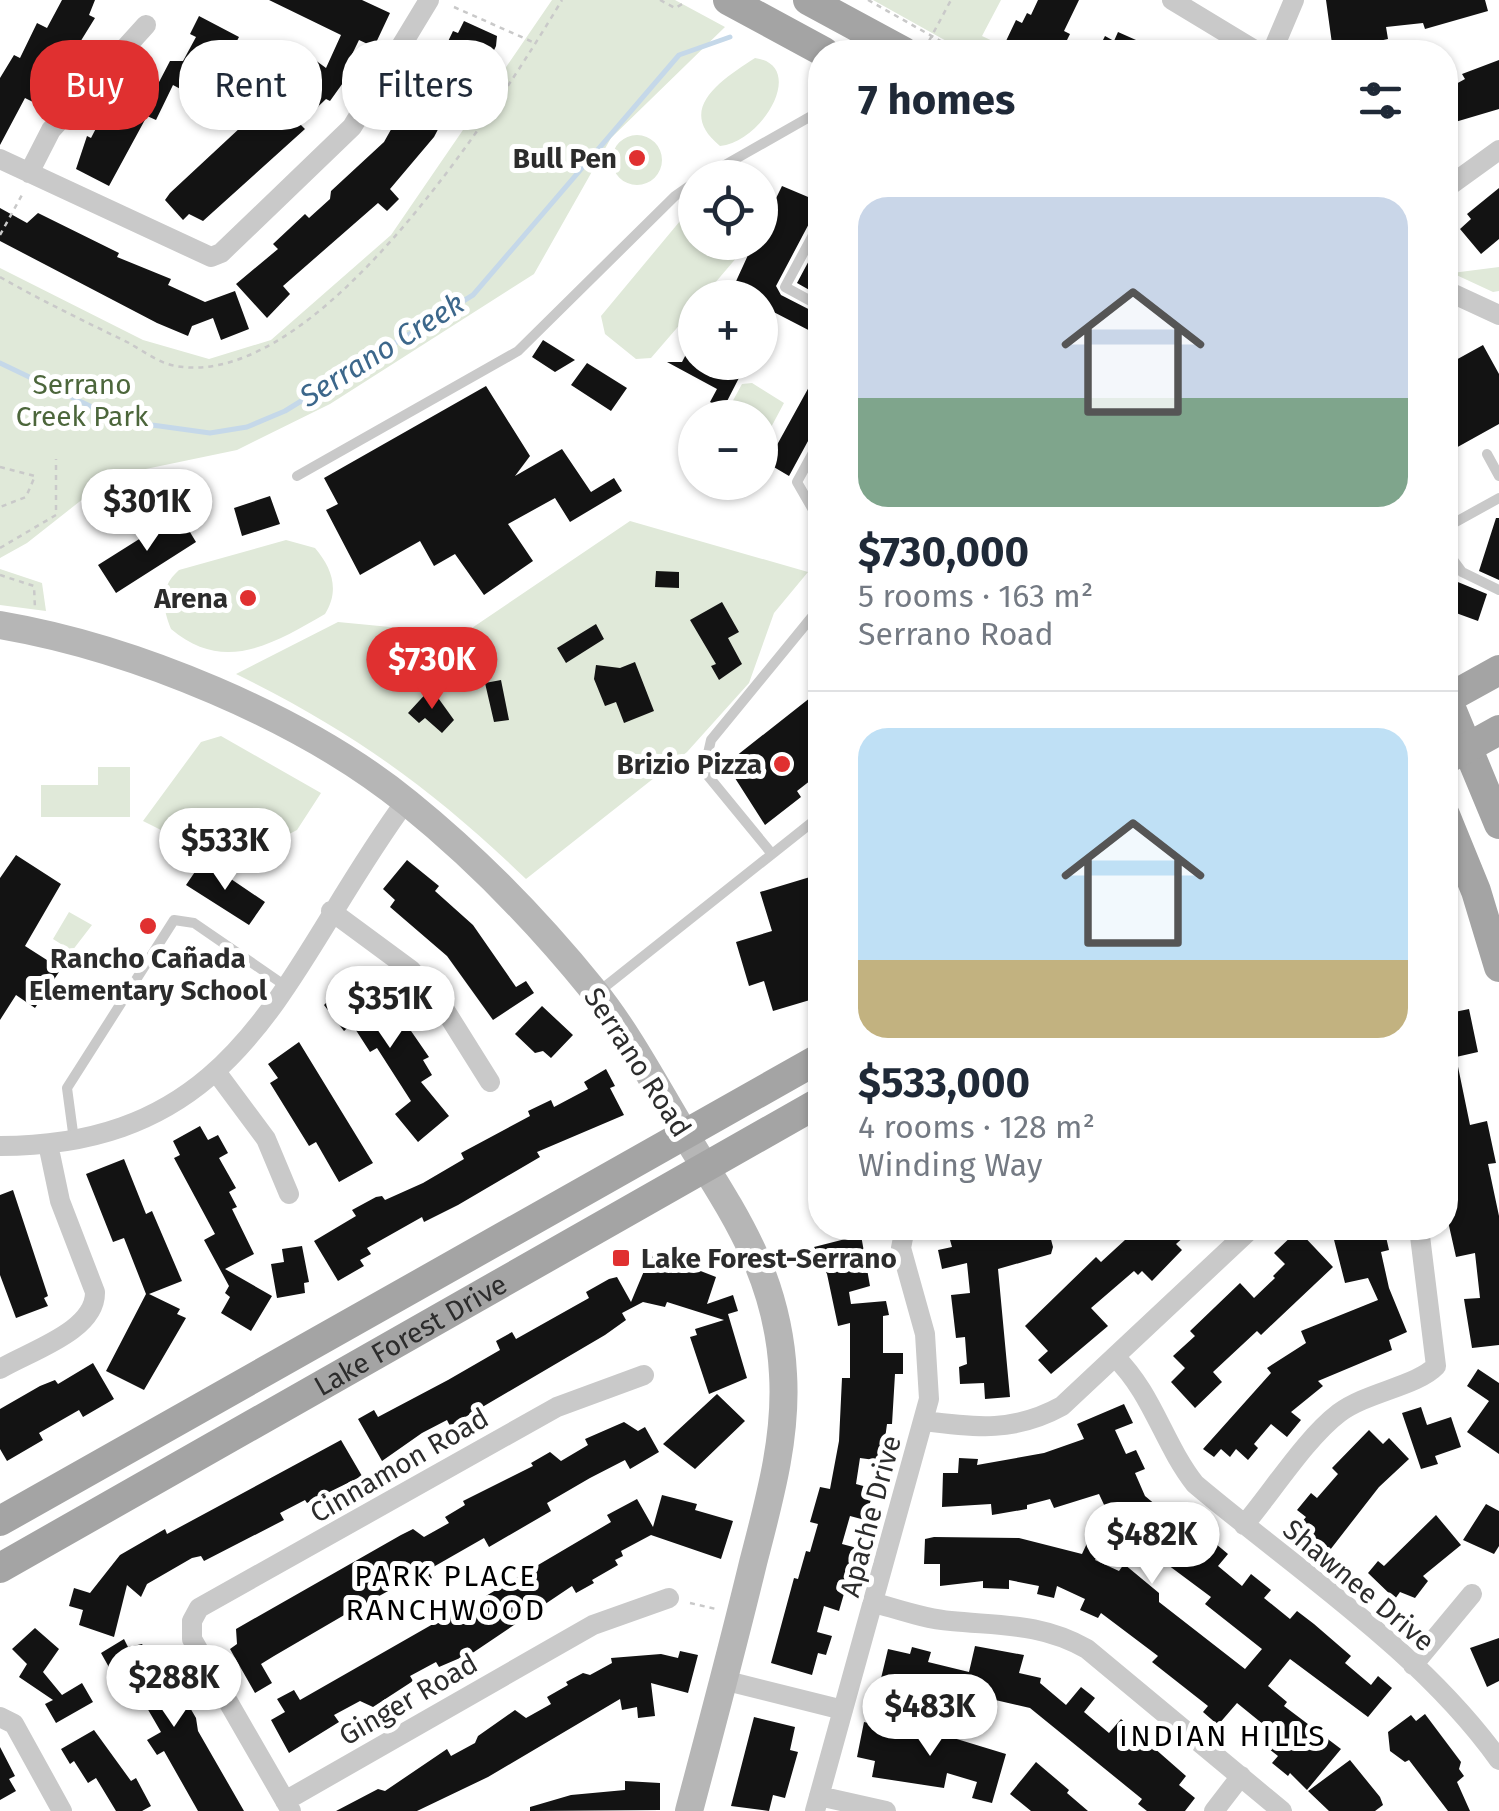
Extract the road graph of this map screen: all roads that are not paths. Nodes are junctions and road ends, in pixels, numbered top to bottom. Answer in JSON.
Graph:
{"nodes":[{"id":1,"x":429,"y":0,"type":"edge"},
{"id":2,"x":728,"y":0,"type":"edge"},
{"id":3,"x":808,"y":0,"type":"edge"},
{"id":4,"x":1172,"y":0,"type":"edge"},
{"id":5,"x":1294,"y":0,"type":"edge"},
{"id":6,"x":146,"y":25,"type":"dead end"},
{"id":7,"x":865,"y":40,"type":"edge"},
{"id":8,"x":1238,"y":40,"type":"edge"},
{"id":9,"x":1277,"y":40,"type":"edge"},
{"id":10,"x":808,"y":43,"type":"edge"},
{"id":11,"x":808,"y":118,"type":"edge"},
{"id":12,"x":1499,"y":150,"type":"edge"},
{"id":13,"x":0,"y":159,"type":"edge"},
{"id":14,"x":734,"y":160,"type":"edge"},
{"id":15,"x":1458,"y":180,"type":"edge"},
{"id":16,"x":27,"y":182,"type":"junction"},
{"id":17,"x":678,"y":194,"type":"edge"},
{"id":18,"x":808,"y":244,"type":"edge"},
{"id":19,"x":1458,"y":296,"type":"edge"},
{"id":20,"x":808,"y":299,"type":"edge"},
{"id":21,"x":1499,"y":315,"type":"edge"},
{"id":22,"x":1487,"y":454,"type":"dead end"},
{"id":23,"x":808,"y":462,"type":"edge"},
{"id":24,"x":297,"y":476,"type":"dead end"},
{"id":25,"x":1499,"y":476,"type":"edge"},
{"id":26,"x":1499,"y":498,"type":"edge"},
{"id":27,"x":808,"y":501,"type":"edge"},
{"id":28,"x":1458,"y":521,"type":"edge"},
{"id":29,"x":1458,"y":567,"type":"edge"},
{"id":30,"x":1499,"y":590,"type":"edge"},
{"id":31,"x":808,"y":622,"type":"edge"},
{"id":32,"x":0,"y":625,"type":"edge"},
{"id":33,"x":1499,"y":670,"type":"edge"},
{"id":34,"x":1458,"y":692,"type":"edge"},
{"id":35,"x":1499,"y":730,"type":"edge"},
{"id":36,"x":1458,"y":753,"type":"edge"},
{"id":37,"x":1458,"y":757,"type":"edge"},
{"id":38,"x":406,"y":801,"type":"junction"},
{"id":39,"x":1499,"y":824,"type":"edge"},
{"id":40,"x":808,"y":826,"type":"edge"},
{"id":41,"x":1458,"y":846,"type":"edge"},
{"id":42,"x":772,"y":854,"type":"junction"},
{"id":43,"x":331,"y":911,"type":"junction"},
{"id":44,"x":1499,"y":967,"type":"edge"},
{"id":45,"x":288,"y":987,"type":"junction"},
{"id":46,"x":596,"y":994,"type":"junction"},
{"id":47,"x":808,"y":1065,"type":"edge"},
{"id":48,"x":217,"y":1073,"type":"junction"},
{"id":49,"x":490,"y":1082,"type":"dead end"},
{"id":50,"x":808,"y":1109,"type":"edge"},
{"id":51,"x":684,"y":1134,"type":"junction"},
{"id":52,"x":74,"y":1140,"type":"junction"},
{"id":53,"x":48,"y":1144,"type":"junction"},
{"id":54,"x":0,"y":1146,"type":"edge"},
{"id":55,"x":708,"y":1170,"type":"junction"},
{"id":56,"x":289,"y":1194,"type":"dead end"},
{"id":57,"x":902,"y":1240,"type":"edge"},
{"id":58,"x":1239,"y":1240,"type":"edge"},
{"id":59,"x":1420,"y":1240,"type":"edge"},
{"id":60,"x":1115,"y":1357,"type":"junction"},
{"id":61,"x":0,"y":1369,"type":"edge"},
{"id":62,"x":644,"y":1375,"type":"dead end"},
{"id":63,"x":925,"y":1421,"type":"junction"},
{"id":64,"x":0,"y":1521,"type":"edge"},
{"id":65,"x":1244,"y":1525,"type":"junction"},
{"id":66,"x":0,"y":1568,"type":"edge"},
{"id":67,"x":1472,"y":1594,"type":"dead end"},
{"id":68,"x":669,"y":1598,"type":"road end"},
{"id":69,"x":875,"y":1603,"type":"junction"},
{"id":70,"x":1413,"y":1665,"type":"junction"},
{"id":71,"x":724,"y":1680,"type":"junction"},
{"id":72,"x":843,"y":1710,"type":"junction"},
{"id":73,"x":0,"y":1717,"type":"edge"},
{"id":74,"x":1499,"y":1760,"type":"edge"},
{"id":75,"x":1241,"y":1776,"type":"junction"},
{"id":76,"x":817,"y":1804,"type":"edge"},
{"id":77,"x":288,"y":1806,"type":"edge"},
{"id":78,"x":62,"y":1811,"type":"edge"},
{"id":79,"x":689,"y":1811,"type":"edge"},
{"id":80,"x":886,"y":1811,"type":"edge"},
{"id":81,"x":1214,"y":1811,"type":"edge"},
{"id":82,"x":1282,"y":1811,"type":"edge"}],
"edges":[{"from":1,"to":16,"type":"street"},
{"from":2,"to":10,"type":"main road"},
{"from":3,"to":7,"type":"main road"},
{"from":4,"to":8,"type":"street"},
{"from":5,"to":9,"type":"street"},
{"from":6,"to":16,"type":"street"},
{"from":11,"to":14,"type":"lane"},
{"from":12,"to":15,"type":"street"},
{"from":13,"to":16,"type":"street"},
{"from":17,"to":24,"type":"lane"},
{"from":18,"to":20,"type":"lane"},
{"from":19,"to":21,"type":"street"},
{"from":22,"to":25,"type":"lane"},
{"from":23,"to":27,"type":"lane"},
{"from":26,"to":28,"type":"lane"},
{"from":29,"to":30,"type":"lane"},
{"from":31,"to":42,"type":"lane"},
{"from":32,"to":38,"type":"street","name":"Serrano Road"},
{"from":33,"to":34,"type":"main road"},
{"from":35,"to":36,"type":"main road"},
{"from":37,"to":39,"type":"main road"},
{"from":38,"to":43,"type":"street"},
{"from":38,"to":46,"type":"street","name":"Serrano Road"},
{"from":40,"to":42,"type":"lane"},
{"from":41,"to":44,"type":"main road"},
{"from":42,"to":46,"type":"lane"},
{"from":43,"to":45,"type":"street"},
{"from":43,"to":49,"type":"street"},
{"from":45,"to":48,"type":"street"},
{"from":45,"to":52,"type":"lane"},
{"from":46,"to":51,"type":"street","name":"Serrano Road"},
{"from":47,"to":51,"type":"main road","name":"Lake Forest Drive"},
{"from":48,"to":52,"type":"street"},
{"from":48,"to":56,"type":"street"},
{"from":50,"to":55,"type":"main road","name":"Lake Forest Drive"},
{"from":51,"to":55,"type":"street","name":"Serrano Road"},
{"from":51,"to":64,"type":"main road","name":"Lake Forest Drive"},
{"from":52,"to":53,"type":"street"},
{"from":53,"to":54,"type":"street"},
{"from":53,"to":61,"type":"street"},
{"from":55,"to":66,"type":"main road","name":"Lake Forest Drive"},
{"from":55,"to":71,"type":"street","name":"Serrano Road"},
{"from":57,"to":63,"type":"street","name":"Apache Drive"},
{"from":58,"to":60,"type":"street"},
{"from":59,"to":65,"type":"street"},
{"from":60,"to":63,"type":"street"},
{"from":60,"to":65,"type":"street","name":"Shawnee Drive"},
{"from":62,"to":77,"type":"street","name":"Cinnamon Road"},
{"from":63,"to":69,"type":"street","name":"Apache Drive"},
{"from":65,"to":70,"type":"street","name":"Shawnee Drive"},
{"from":67,"to":70,"type":"street"},
{"from":68,"to":77,"type":"street","name":"Ginger Road"},
{"from":69,"to":72,"type":"street","name":"Apache Drive"},
{"from":69,"to":75,"type":"street"},
{"from":70,"to":74,"type":"street","name":"Shawnee Drive"},
{"from":71,"to":72,"type":"street"},
{"from":71,"to":79,"type":"street","name":"Serrano Road"},
{"from":72,"to":76,"type":"street","name":"Apache Drive"},
{"from":73,"to":78,"type":"street"},
{"from":75,"to":81,"type":"street"},
{"from":75,"to":82,"type":"street"},
{"from":76,"to":80,"type":"street"}]}
